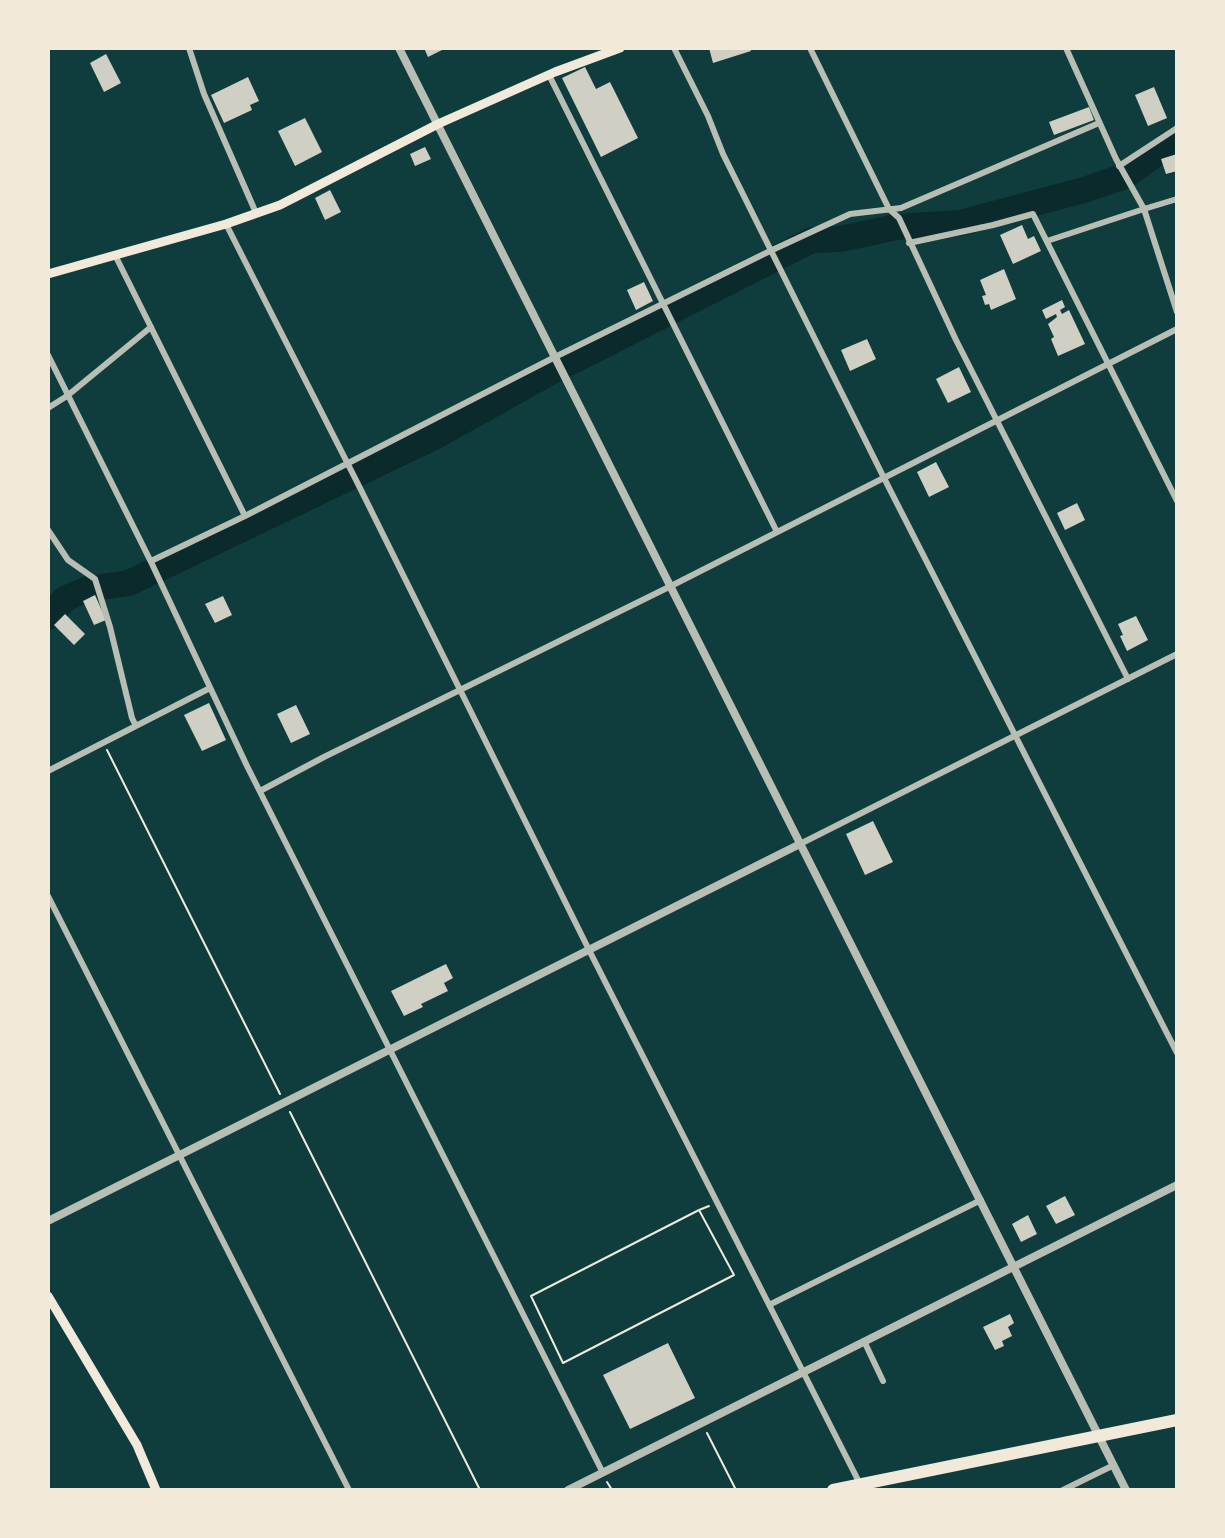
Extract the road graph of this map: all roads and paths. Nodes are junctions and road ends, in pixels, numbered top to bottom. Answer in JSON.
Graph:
{"nodes":[{"id":1,"x":189,"y":48,"type":"edge"},
{"id":2,"x":399,"y":48,"type":"edge"},
{"id":3,"x":620,"y":48,"type":"edge"},
{"id":4,"x":674,"y":48,"type":"edge"},
{"id":5,"x":810,"y":48,"type":"edge"},
{"id":6,"x":1066,"y":48,"type":"edge"},
{"id":7,"x":594,"y":52,"type":"edge"},
{"id":8,"x":549,"y":75,"type":"junction"},
{"id":9,"x":1099,"y":123,"type":"junction"},
{"id":10,"x":438,"y":124,"type":"junction"},
{"id":11,"x":1177,"y":128,"type":"edge"},
{"id":12,"x":1120,"y":168,"type":"junction"},
{"id":13,"x":1177,"y":199,"type":"edge"},
{"id":14,"x":1144,"y":208,"type":"junction"},
{"id":15,"x":889,"y":209,"type":"junction"},
{"id":16,"x":255,"y":213,"type":"junction"},
{"id":17,"x":226,"y":224,"type":"junction"},
{"id":18,"x":1047,"y":241,"type":"junction"},
{"id":19,"x":909,"y":243,"type":"junction"},
{"id":20,"x":770,"y":250,"type":"junction"},
{"id":21,"x":115,"y":255,"type":"junction"},
{"id":22,"x":48,"y":274,"type":"edge"},
{"id":23,"x":663,"y":304,"type":"junction"},
{"id":24,"x":1177,"y":312,"type":"edge"},
{"id":25,"x":151,"y":327,"type":"junction"},
{"id":26,"x":1177,"y":329,"type":"edge"},
{"id":27,"x":48,"y":356,"type":"edge"},
{"id":28,"x":556,"y":359,"type":"junction"},
{"id":29,"x":1108,"y":363,"type":"junction"},
{"id":30,"x":67,"y":396,"type":"junction"},
{"id":31,"x":48,"y":408,"type":"edge"},
{"id":32,"x":998,"y":421,"type":"junction"},
{"id":33,"x":348,"y":464,"type":"junction"},
{"id":34,"x":884,"y":478,"type":"junction"},
{"id":35,"x":1177,"y":501,"type":"edge"},
{"id":36,"x":245,"y":516,"type":"junction"},
{"id":37,"x":48,"y":530,"type":"edge"},
{"id":38,"x":777,"y":532,"type":"junction"},
{"id":39,"x":151,"y":562,"type":"junction"},
{"id":40,"x":671,"y":586,"type":"junction"},
{"id":41,"x":1177,"y":654,"type":"edge"},
{"id":42,"x":1128,"y":679,"type":"junction"},
{"id":43,"x":210,"y":688,"type":"junction"},
{"id":44,"x":459,"y":691,"type":"junction"},
{"id":45,"x":136,"y":726,"type":"junction"},
{"id":46,"x":1014,"y":735,"type":"junction"},
{"id":47,"x":103,"y":743,"type":"junction"},
{"id":48,"x":48,"y":771,"type":"edge"},
{"id":49,"x":260,"y":791,"type":"junction"},
{"id":50,"x":800,"y":844,"type":"junction"},
{"id":51,"x":48,"y":896,"type":"edge"},
{"id":52,"x":589,"y":950,"type":"junction"},
{"id":53,"x":389,"y":1050,"type":"junction"},
{"id":54,"x":1177,"y":1053,"type":"edge"},
{"id":55,"x":284,"y":1102,"type":"junction"},
{"id":56,"x":180,"y":1154,"type":"junction"},
{"id":57,"x":1177,"y":1185,"type":"edge"},
{"id":58,"x":981,"y":1200,"type":"junction"},
{"id":59,"x":717,"y":1202,"type":"junction"},
{"id":60,"x":699,"y":1210,"type":"junction"},
{"id":61,"x":48,"y":1221,"type":"edge"},
{"id":62,"x":1014,"y":1266,"type":"junction"},
{"id":63,"x":48,"y":1296,"type":"edge"},
{"id":64,"x":769,"y":1305,"type":"junction"},
{"id":65,"x":864,"y":1341,"type":"junction"},
{"id":66,"x":802,"y":1371,"type":"junction"},
{"id":67,"x":883,"y":1381,"type":"dead end"},
{"id":68,"x":1177,"y":1420,"type":"edge"},
{"id":69,"x":702,"y":1422,"type":"junction"},
{"id":70,"x":1114,"y":1465,"type":"junction"},
{"id":71,"x":603,"y":1473,"type":"junction"},
{"id":72,"x":156,"y":1490,"type":"edge"},
{"id":73,"x":349,"y":1490,"type":"edge"},
{"id":74,"x":480,"y":1490,"type":"edge"},
{"id":75,"x":568,"y":1490,"type":"edge"},
{"id":76,"x":736,"y":1490,"type":"edge"},
{"id":77,"x":833,"y":1490,"type":"edge"},
{"id":78,"x":863,"y":1490,"type":"edge"},
{"id":79,"x":1063,"y":1490,"type":"edge"},
{"id":80,"x":1126,"y":1490,"type":"edge"}],
"edges":[{"from":1,"to":16,"type":"street"},
{"from":2,"to":10,"type":"street"},
{"from":3,"to":7,"type":"main road"},
{"from":4,"to":20,"type":"street"},
{"from":5,"to":15,"type":"street"},
{"from":6,"to":9,"type":"street"},
{"from":7,"to":8,"type":"main road"},
{"from":8,"to":10,"type":"main road"},
{"from":8,"to":23,"type":"street"},
{"from":9,"to":12,"type":"street"},
{"from":9,"to":15,"type":"street"},
{"from":10,"to":16,"type":"main road"},
{"from":10,"to":28,"type":"street"},
{"from":11,"to":12,"type":"street"},
{"from":12,"to":14,"type":"street"},
{"from":13,"to":14,"type":"street"},
{"from":14,"to":18,"type":"street"},
{"from":14,"to":24,"type":"street"},
{"from":15,"to":19,"type":"street"},
{"from":15,"to":20,"type":"street"},
{"from":16,"to":17,"type":"main road"},
{"from":17,"to":21,"type":"main road"},
{"from":17,"to":33,"type":"street"},
{"from":18,"to":19,"type":"street"},
{"from":18,"to":29,"type":"street"},
{"from":19,"to":32,"type":"street"},
{"from":20,"to":23,"type":"street"},
{"from":20,"to":34,"type":"street"},
{"from":21,"to":22,"type":"main road"},
{"from":21,"to":25,"type":"street"},
{"from":23,"to":28,"type":"street"},
{"from":23,"to":38,"type":"street"},
{"from":25,"to":30,"type":"street"},
{"from":25,"to":36,"type":"street"},
{"from":26,"to":29,"type":"street"},
{"from":27,"to":30,"type":"street"},
{"from":28,"to":33,"type":"street"},
{"from":28,"to":40,"type":"street"},
{"from":29,"to":32,"type":"street"},
{"from":29,"to":35,"type":"street"},
{"from":30,"to":31,"type":"street"},
{"from":30,"to":39,"type":"street"},
{"from":32,"to":34,"type":"street"},
{"from":32,"to":42,"type":"street"},
{"from":33,"to":36,"type":"street"},
{"from":33,"to":44,"type":"street"},
{"from":34,"to":38,"type":"street"},
{"from":34,"to":46,"type":"street"},
{"from":36,"to":39,"type":"street"},
{"from":37,"to":45,"type":"street"},
{"from":38,"to":40,"type":"street"},
{"from":39,"to":43,"type":"street"},
{"from":40,"to":44,"type":"street"},
{"from":40,"to":50,"type":"street"},
{"from":41,"to":42,"type":"street"},
{"from":42,"to":46,"type":"street"},
{"from":43,"to":45,"type":"street"},
{"from":43,"to":49,"type":"street"},
{"from":44,"to":49,"type":"street"},
{"from":44,"to":52,"type":"street"},
{"from":45,"to":47,"type":"street"},
{"from":46,"to":50,"type":"street"},
{"from":46,"to":54,"type":"street"},
{"from":47,"to":48,"type":"street"},
{"from":47,"to":55,"type":"path"},
{"from":49,"to":53,"type":"street"},
{"from":50,"to":52,"type":"street"},
{"from":50,"to":58,"type":"street"},
{"from":51,"to":56,"type":"street"},
{"from":52,"to":53,"type":"street"},
{"from":52,"to":59,"type":"street"},
{"from":53,"to":55,"type":"street"},
{"from":53,"to":71,"type":"street"},
{"from":55,"to":56,"type":"street"},
{"from":55,"to":74,"type":"path"},
{"from":56,"to":61,"type":"street"},
{"from":56,"to":73,"type":"street"},
{"from":57,"to":62,"type":"street"},
{"from":58,"to":62,"type":"street"},
{"from":58,"to":64,"type":"street"},
{"from":59,"to":60,"type":"path"},
{"from":59,"to":64,"type":"street"},
{"from":60,"to":60,"type":"path"},
{"from":62,"to":65,"type":"street"},
{"from":62,"to":70,"type":"street"},
{"from":63,"to":72,"type":"main road"},
{"from":64,"to":66,"type":"street"},
{"from":65,"to":66,"type":"street"},
{"from":65,"to":67,"type":"street"},
{"from":66,"to":69,"type":"street"},
{"from":66,"to":78,"type":"street"},
{"from":68,"to":77,"type":"highway"},
{"from":69,"to":71,"type":"street"},
{"from":69,"to":76,"type":"path"},
{"from":70,"to":79,"type":"street"},
{"from":70,"to":80,"type":"street"},
{"from":71,"to":75,"type":"street"}]}
